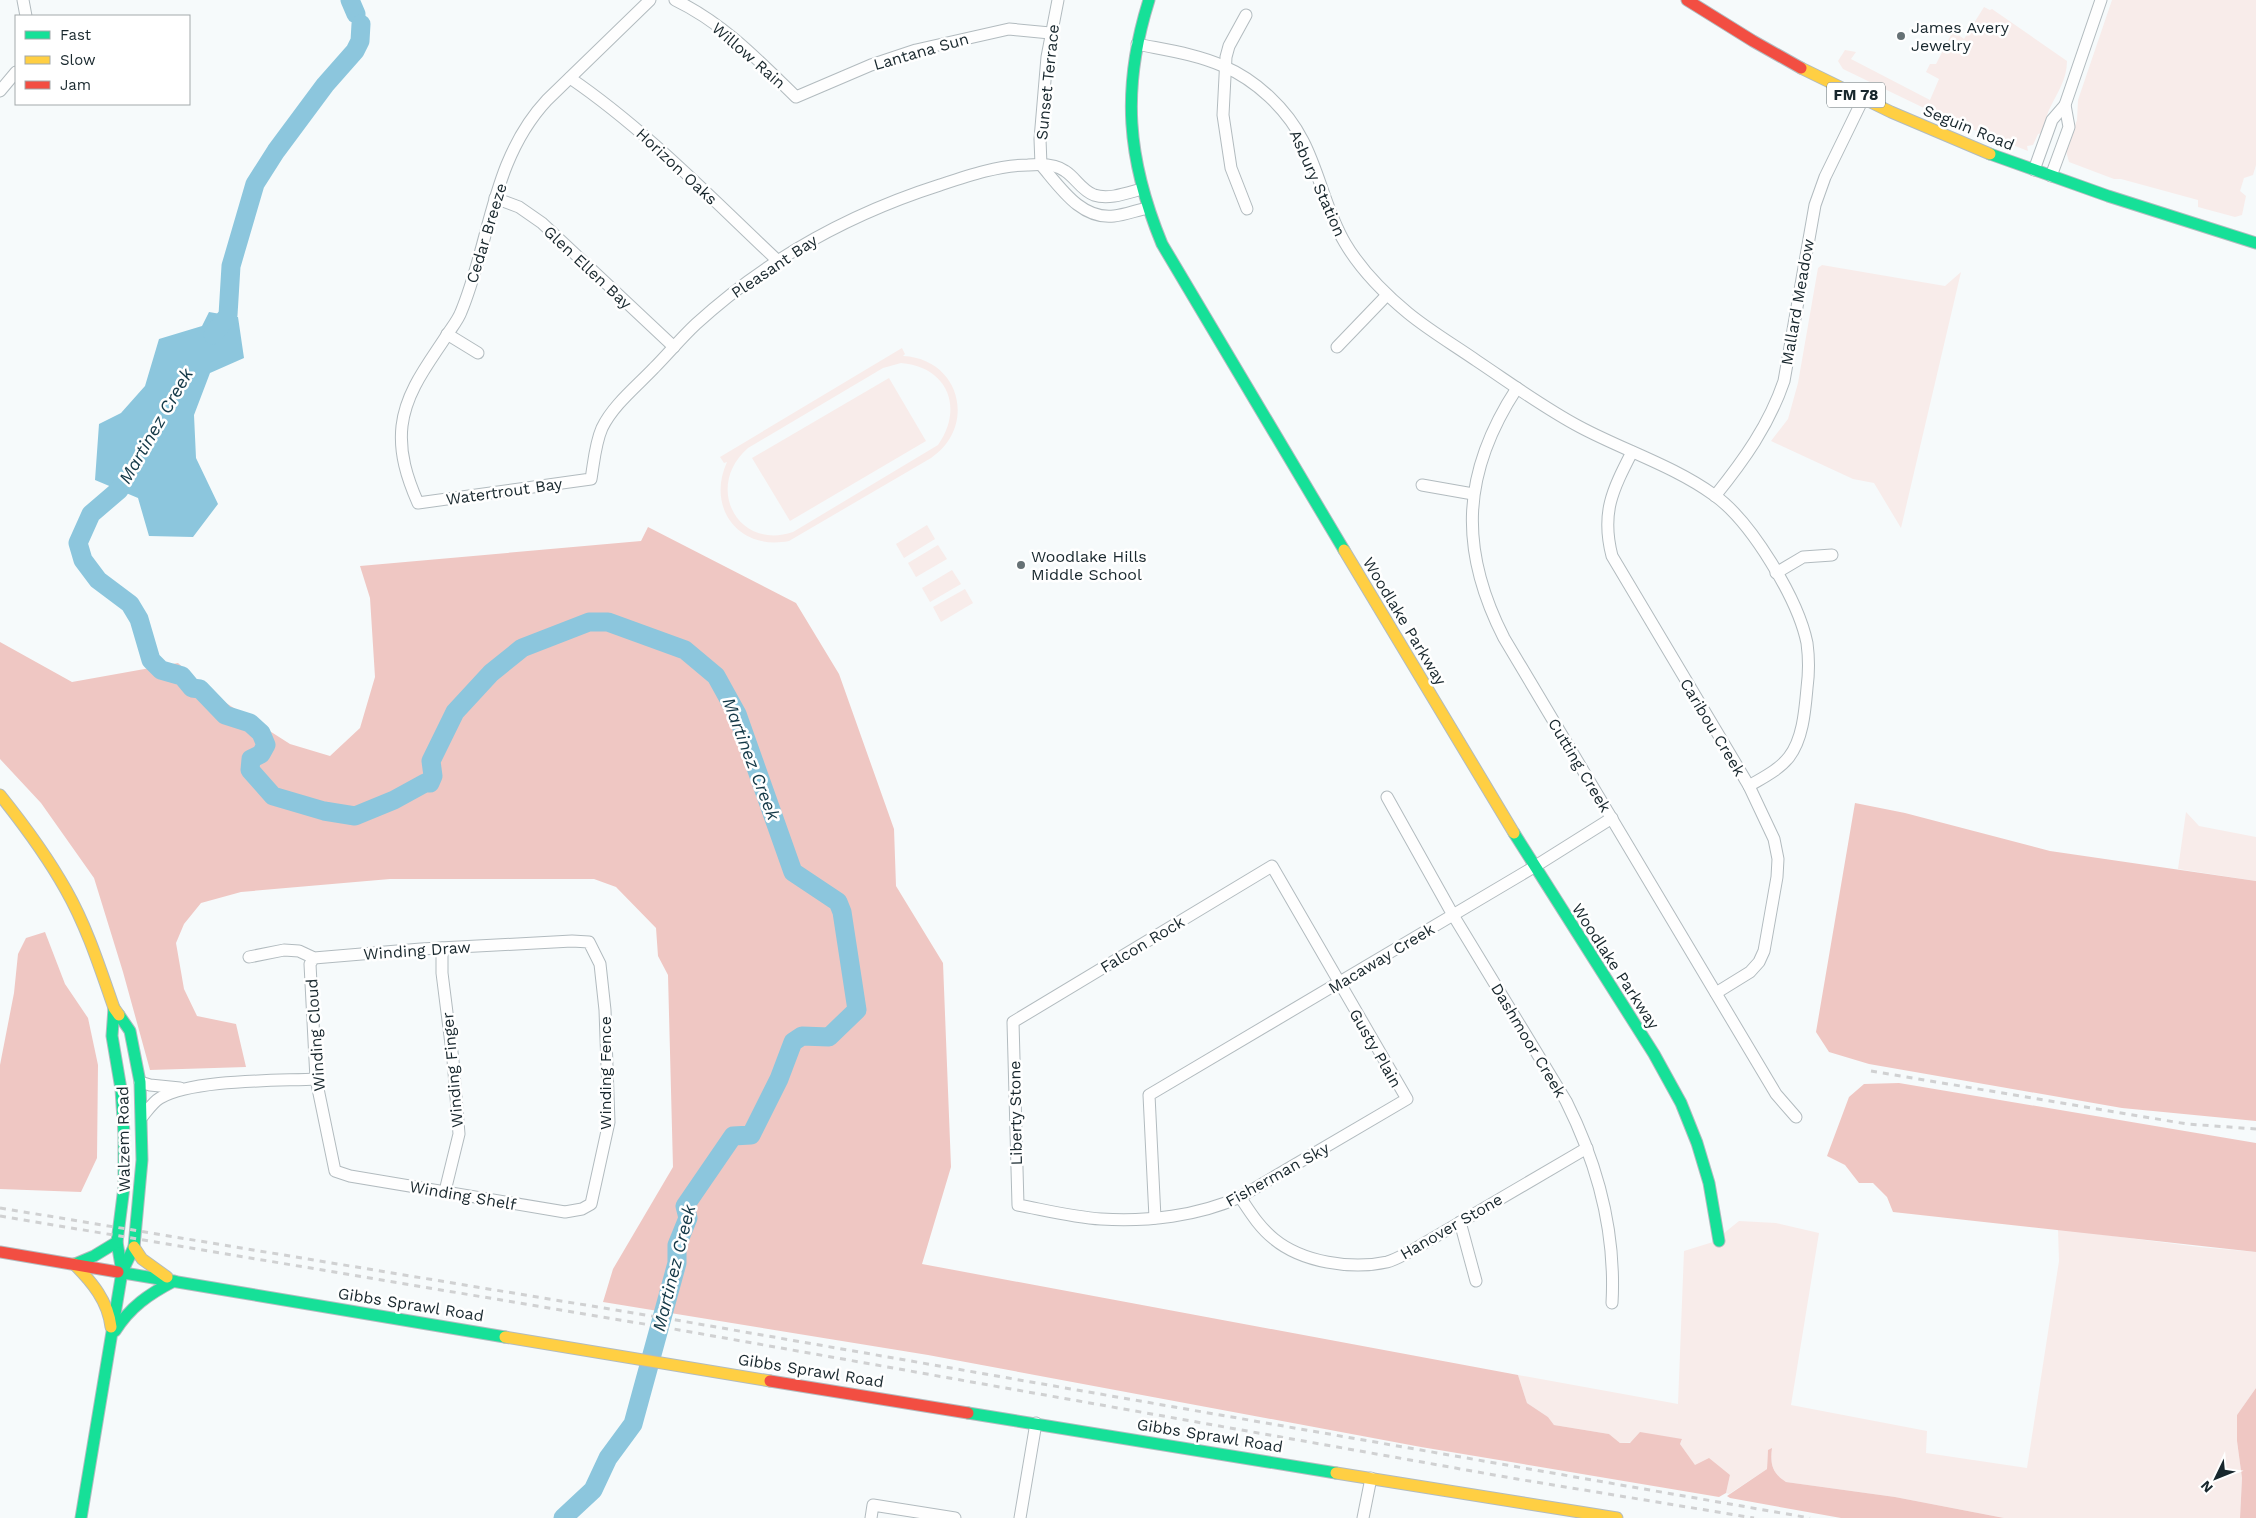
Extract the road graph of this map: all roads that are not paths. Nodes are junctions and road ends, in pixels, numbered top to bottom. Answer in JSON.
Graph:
{"nodes":[{"id":1,"x":23,"y":0,"type":"edge"},
{"id":2,"x":650,"y":0,"type":"edge"},
{"id":3,"x":675,"y":0,"type":"edge"},
{"id":4,"x":1058,"y":0,"type":"edge"},
{"id":5,"x":1149,"y":0,"type":"edge"},
{"id":6,"x":1687,"y":0,"type":"edge"},
{"id":7,"x":2101,"y":0,"type":"edge"},
{"id":8,"x":26,"y":15,"type":"edge"},
{"id":9,"x":1246,"y":15,"type":"dead end"},
{"id":10,"x":1050,"y":34,"type":"junction"},
{"id":11,"x":1137,"y":44,"type":"junction"},
{"id":12,"x":1225,"y":66,"type":"junction"},
{"id":13,"x":15,"y":73,"type":"edge"},
{"id":14,"x":570,"y":78,"type":"junction"},
{"id":15,"x":0,"y":90,"type":"edge"},
{"id":16,"x":796,"y":97,"type":"joint"},
{"id":17,"x":1863,"y":99,"type":"junction"},
{"id":18,"x":2066,"y":105,"type":"junction"},
{"id":19,"x":1041,"y":165,"type":"junction"},
{"id":20,"x":2034,"y":170,"type":"junction"},
{"id":21,"x":2050,"y":176,"type":"junction"},
{"id":22,"x":1142,"y":189,"type":"junction"},
{"id":23,"x":1087,"y":191,"type":"junction"},
{"id":24,"x":495,"y":198,"type":"junction"},
{"id":25,"x":1078,"y":205,"type":"junction"},
{"id":26,"x":1148,"y":208,"type":"junction"},
{"id":27,"x":1247,"y":209,"type":"dead end"},
{"id":28,"x":2256,"y":243,"type":"edge"},
{"id":29,"x":778,"y":261,"type":"junction"},
{"id":30,"x":1387,"y":295,"type":"junction"},
{"id":31,"x":447,"y":334,"type":"junction"},
{"id":32,"x":674,"y":347,"type":"junction"},
{"id":33,"x":1337,"y":348,"type":"dead end"},
{"id":34,"x":478,"y":353,"type":"dead end"},
{"id":35,"x":1517,"y":388,"type":"junction"},
{"id":36,"x":1632,"y":452,"type":"junction"},
{"id":37,"x":591,"y":479,"type":"joint"},
{"id":38,"x":1422,"y":485,"type":"dead end"},
{"id":39,"x":1473,"y":494,"type":"junction"},
{"id":40,"x":1715,"y":496,"type":"junction"},
{"id":41,"x":418,"y":503,"type":"joint"},
{"id":42,"x":1832,"y":555,"type":"dead end"},
{"id":43,"x":1776,"y":573,"type":"junction"},
{"id":44,"x":1749,"y":786,"type":"junction"},
{"id":45,"x":0,"y":795,"type":"edge"},
{"id":46,"x":1387,"y":797,"type":"dead end"},
{"id":47,"x":1612,"y":818,"type":"junction"},
{"id":48,"x":1272,"y":866,"type":"joint"},
{"id":49,"x":1534,"y":867,"type":"junction"},
{"id":50,"x":1454,"y":915,"type":"junction"},
{"id":51,"x":589,"y":942,"type":"joint"},
{"id":52,"x":442,"y":948,"type":"junction"},
{"id":53,"x":249,"y":957,"type":"dead end"},
{"id":54,"x":314,"y":958,"type":"junction"},
{"id":55,"x":1339,"y":983,"type":"junction"},
{"id":56,"x":1716,"y":993,"type":"junction"},
{"id":57,"x":114,"y":1008,"type":"junction"},
{"id":58,"x":1013,"y":1022,"type":"joint"},
{"id":59,"x":316,"y":1079,"type":"junction"},
{"id":60,"x":140,"y":1082,"type":"junction"},
{"id":61,"x":187,"y":1088,"type":"junction"},
{"id":62,"x":1406,"y":1099,"type":"joint"},
{"id":63,"x":1796,"y":1117,"type":"dead end"},
{"id":64,"x":142,"y":1118,"type":"junction"},
{"id":65,"x":1587,"y":1148,"type":"junction"},
{"id":66,"x":335,"y":1171,"type":"joint"},
{"id":67,"x":445,"y":1191,"type":"junction"},
{"id":68,"x":1240,"y":1197,"type":"junction"},
{"id":69,"x":591,"y":1204,"type":"joint"},
{"id":70,"x":1018,"y":1205,"type":"joint"},
{"id":71,"x":1155,"y":1218,"type":"junction"},
{"id":72,"x":1460,"y":1222,"type":"junction"},
{"id":73,"x":1719,"y":1241,"type":"dead end"},
{"id":74,"x":117,"y":1242,"type":"junction"},
{"id":75,"x":134,"y":1247,"type":"junction"},
{"id":76,"x":0,"y":1252,"type":"edge"},
{"id":77,"x":74,"y":1264,"type":"junction"},
{"id":78,"x":122,"y":1272,"type":"junction"},
{"id":79,"x":174,"y":1281,"type":"junction"},
{"id":80,"x":1476,"y":1282,"type":"dead end"},
{"id":81,"x":1612,"y":1303,"type":"dead end"},
{"id":82,"x":111,"y":1338,"type":"junction"},
{"id":83,"x":1036,"y":1423,"type":"junction"},
{"id":84,"x":1372,"y":1478,"type":"junction"},
{"id":85,"x":81,"y":1518,"type":"edge"},
{"id":86,"x":871,"y":1518,"type":"edge"},
{"id":87,"x":955,"y":1518,"type":"edge"},
{"id":88,"x":1020,"y":1518,"type":"edge"},
{"id":89,"x":1363,"y":1518,"type":"edge"},
{"id":90,"x":1617,"y":1518,"type":"edge"}],
"edges":[{"from":1,"to":8,"type":"street"},
{"from":2,"to":14,"type":"street","name":"Cedar Breeze"},
{"from":3,"to":16,"type":"street","name":"Willow Rain"},
{"from":4,"to":10,"type":"street","name":"Sunset Terrace"},
{"from":5,"to":11,"type":"main road","name":"Woodlake Parkway"},
{"from":6,"to":17,"type":"main road","name":"Seguin Road","number":"FM 78"},
{"from":7,"to":18,"type":"street"},
{"from":9,"to":12,"type":"street"},
{"from":10,"to":16,"type":"street","name":"Lantana Sun"},
{"from":10,"to":19,"type":"street","name":"Sunset Terrace"},
{"from":11,"to":12,"type":"street","name":"Asbury Station"},
{"from":11,"to":22,"type":"main road","name":"Woodlake Parkway"},
{"from":12,"to":27,"type":"street"},
{"from":12,"to":30,"type":"street","name":"Asbury Station"},
{"from":13,"to":15,"type":"street"},
{"from":14,"to":24,"type":"street","name":"Cedar Breeze"},
{"from":14,"to":29,"type":"street","name":"Horizon Oaks"},
{"from":17,"to":20,"type":"main road","name":"Seguin Road","number":"FM 78"},
{"from":17,"to":40,"type":"street","name":"Mallard Meadow"},
{"from":18,"to":20,"type":"street"},
{"from":18,"to":21,"type":"street"},
{"from":19,"to":23,"type":"street","name":"Pleasant Bay"},
{"from":19,"to":25,"type":"street"},
{"from":19,"to":29,"type":"street","name":"Pleasant Bay"},
{"from":20,"to":21,"type":"main road","name":"Seguin Road","number":"FM 78"},
{"from":21,"to":28,"type":"main road","name":"Seguin Road","number":"FM 78"},
{"from":22,"to":23,"type":"street"},
{"from":22,"to":26,"type":"main road","name":"Woodlake Parkway"},
{"from":23,"to":25,"type":"street"},
{"from":24,"to":31,"type":"street","name":"Cedar Breeze"},
{"from":24,"to":32,"type":"street","name":"Glen Ellen Bay"},
{"from":25,"to":26,"type":"street"},
{"from":26,"to":49,"type":"main road","name":"Woodlake Parkway"},
{"from":29,"to":32,"type":"street","name":"Pleasant Bay"},
{"from":30,"to":33,"type":"street"},
{"from":30,"to":35,"type":"street","name":"Asbury Station"},
{"from":31,"to":34,"type":"street"},
{"from":31,"to":41,"type":"street","name":"Cedar Breeze"},
{"from":32,"to":37,"type":"street","name":"Pleasant Bay"},
{"from":35,"to":36,"type":"street","name":"Asbury Station"},
{"from":35,"to":39,"type":"street","name":"Cutting Creek"},
{"from":36,"to":40,"type":"street","name":"Asbury Station"},
{"from":36,"to":44,"type":"street","name":"Caribou Creek"},
{"from":37,"to":41,"type":"street","name":"Watertrout Bay"},
{"from":38,"to":39,"type":"street"},
{"from":39,"to":47,"type":"street","name":"Cutting Creek"},
{"from":40,"to":43,"type":"street","name":"Asbury Station"},
{"from":42,"to":43,"type":"street"},
{"from":43,"to":44,"type":"street","name":"Asbury Station"},
{"from":44,"to":56,"type":"street","name":"Caribou Creek"},
{"from":45,"to":57,"type":"main road","name":"Walzem Road"},
{"from":46,"to":50,"type":"street","name":"Dashmoor Creek"},
{"from":47,"to":49,"type":"street","name":"Macaway Creek"},
{"from":47,"to":56,"type":"street","name":"Cutting Creek"},
{"from":48,"to":55,"type":"street","name":"Gusty Plain"},
{"from":48,"to":58,"type":"street","name":"Falcon Rock"},
{"from":49,"to":50,"type":"street","name":"Macaway Creek"},
{"from":49,"to":73,"type":"main road","name":"Woodlake Parkway"},
{"from":50,"to":55,"type":"street","name":"Macaway Creek"},
{"from":50,"to":65,"type":"street","name":"Dashmoor Creek"},
{"from":51,"to":52,"type":"street","name":"Winding Draw"},
{"from":51,"to":69,"type":"street","name":"Winding Fence"},
{"from":52,"to":54,"type":"street","name":"Winding Draw"},
{"from":52,"to":67,"type":"street","name":"Winding Finger"},
{"from":53,"to":54,"type":"street","name":"Winding Draw"},
{"from":54,"to":59,"type":"street","name":"Winding Cloud"},
{"from":55,"to":62,"type":"street","name":"Gusty Plain"},
{"from":55,"to":71,"type":"street","name":"Macaway Creek"},
{"from":56,"to":63,"type":"street","name":"Cutting Creek"},
{"from":57,"to":60,"type":"main road","name":"Walzem Road"},
{"from":57,"to":74,"type":"main road","name":"Walzem Road"},
{"from":58,"to":70,"type":"street","name":"Liberty Stone"},
{"from":59,"to":61,"type":"street"},
{"from":59,"to":66,"type":"street","name":"Winding Cloud"},
{"from":60,"to":61,"type":"street"},
{"from":60,"to":64,"type":"main road","name":"Walzem Road"},
{"from":61,"to":64,"type":"street"},
{"from":62,"to":68,"type":"street","name":"Fisherman Sky"},
{"from":64,"to":75,"type":"main road","name":"Walzem Road"},
{"from":65,"to":72,"type":"street","name":"Hanover Stone"},
{"from":65,"to":81,"type":"street","name":"Dashmoor Creek"},
{"from":66,"to":67,"type":"street","name":"Winding Shelf"},
{"from":67,"to":69,"type":"street","name":"Winding Shelf"},
{"from":68,"to":71,"type":"street","name":"Fisherman Sky"},
{"from":68,"to":72,"type":"street","name":"Hanover Stone"},
{"from":70,"to":71,"type":"street","name":"Fisherman Sky"},
{"from":72,"to":80,"type":"street"},
{"from":74,"to":77,"type":"main road"},
{"from":74,"to":78,"type":"main road","name":"Walzem Road"},
{"from":75,"to":78,"type":"main road","name":"Walzem Road"},
{"from":75,"to":79,"type":"main road"},
{"from":76,"to":77,"type":"main road","name":"Gibbs Sprawl Road"},
{"from":77,"to":78,"type":"main road","name":"Gibbs Sprawl Road"},
{"from":77,"to":82,"type":"main road"},
{"from":78,"to":79,"type":"main road","name":"Gibbs Sprawl Road"},
{"from":78,"to":82,"type":"main road","name":"Walzem Road"},
{"from":79,"to":82,"type":"main road"},
{"from":79,"to":83,"type":"main road","name":"Gibbs Sprawl Road"},
{"from":82,"to":85,"type":"main road","name":"Walzem Road"},
{"from":83,"to":84,"type":"main road","name":"Gibbs Sprawl Road"},
{"from":83,"to":88,"type":"street"},
{"from":84,"to":89,"type":"street"},
{"from":84,"to":90,"type":"main road","name":"Gibbs Sprawl Road"},
{"from":86,"to":87,"type":"street"}]}
